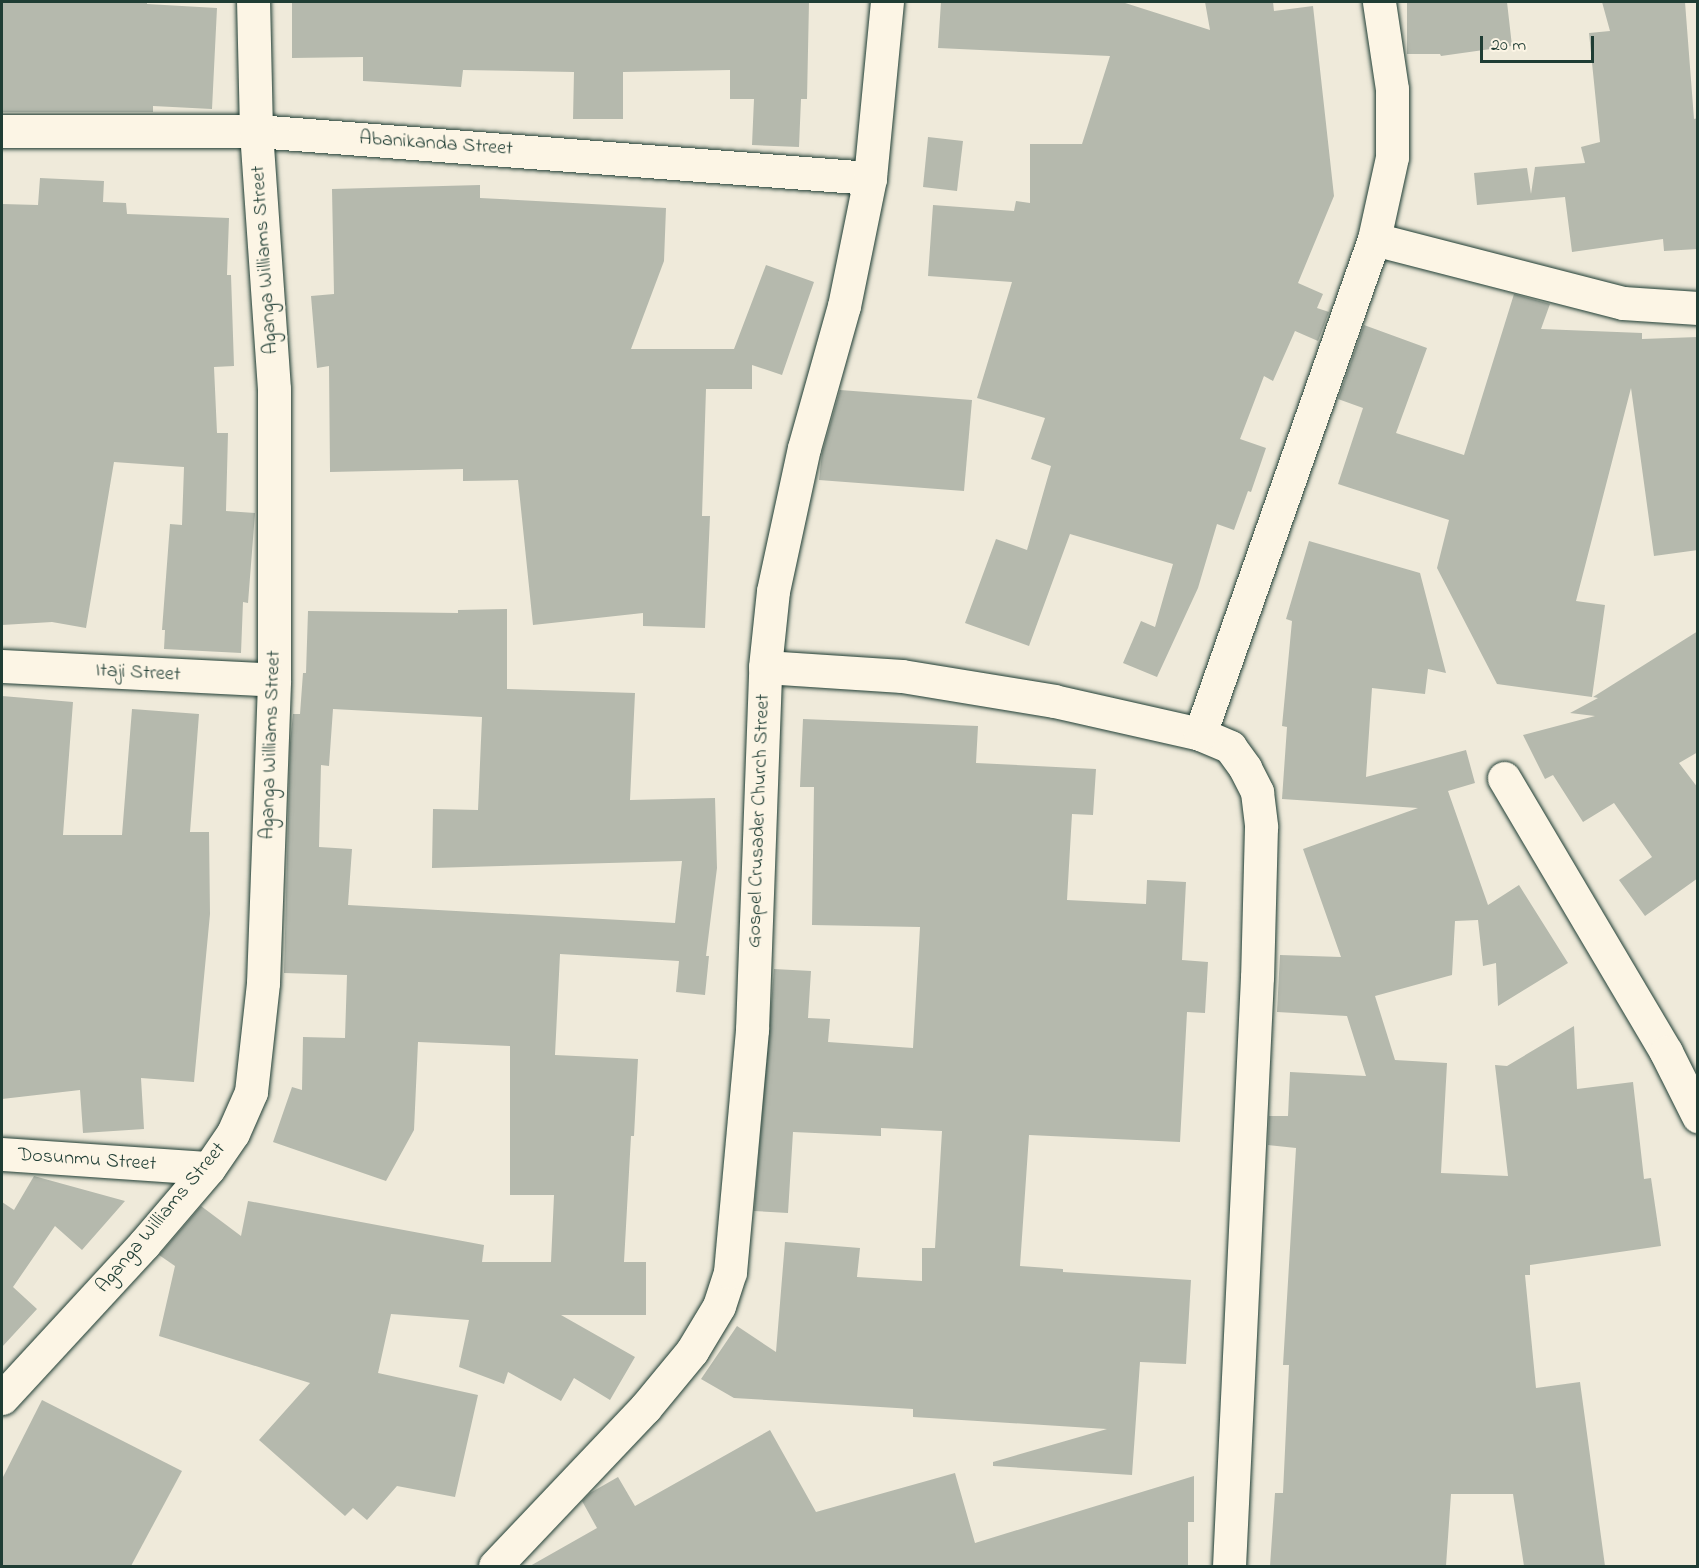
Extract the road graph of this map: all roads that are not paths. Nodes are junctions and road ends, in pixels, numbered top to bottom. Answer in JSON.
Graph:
{"nodes":[{"id":1,"x":253,"y":2,"type":"edge"},
{"id":2,"x":887,"y":2,"type":"edge"},
{"id":3,"x":1379,"y":2,"type":"edge"},
{"id":4,"x":2,"y":131,"type":"edge"},
{"id":5,"x":256,"y":131,"type":"junction"},
{"id":6,"x":870,"y":178,"type":"junction"},
{"id":7,"x":1374,"y":239,"type":"junction"},
{"id":8,"x":1698,"y":308,"type":"edge"},
{"id":9,"x":2,"y":666,"type":"edge"},
{"id":10,"x":765,"y":667,"type":"junction"},
{"id":11,"x":274,"y":680,"type":"junction"},
{"id":12,"x":1200,"y":734,"type":"junction"},
{"id":13,"x":1504,"y":778,"type":"dead end"},
{"id":14,"x":1698,"y":1116,"type":"edge"},
{"id":15,"x":2,"y":1154,"type":"edge"},
{"id":16,"x":209,"y":1168,"type":"junction"},
{"id":17,"x":2,"y":1398,"type":"edge"},
{"id":18,"x":495,"y":1566,"type":"edge"},
{"id":19,"x":1229,"y":1566,"type":"edge"}],
"edges":[{"from":1,"to":5,"type":"street","name":"Aganga Williams Street"},
{"from":2,"to":6,"type":"street","name":"Gospel Crusader Church Street"},
{"from":3,"to":7,"type":"street"},
{"from":4,"to":5,"type":"street","name":"Abanikanda Street"},
{"from":5,"to":6,"type":"street","name":"Abanikanda Street"},
{"from":5,"to":11,"type":"street","name":"Aganga Williams Street"},
{"from":6,"to":10,"type":"street","name":"Gospel Crusader Church Street"},
{"from":7,"to":8,"type":"street"},
{"from":7,"to":12,"type":"street"},
{"from":9,"to":11,"type":"street","name":"Itaji Street"},
{"from":10,"to":12,"type":"street"},
{"from":10,"to":18,"type":"street","name":"Gospel Crusader Church Street"},
{"from":11,"to":16,"type":"street","name":"Aganga Williams Street"},
{"from":12,"to":19,"type":"street"},
{"from":13,"to":14,"type":"street"},
{"from":15,"to":16,"type":"street","name":"Dosunmu Street"},
{"from":16,"to":17,"type":"street","name":"Aganga Williams Street"}]}
